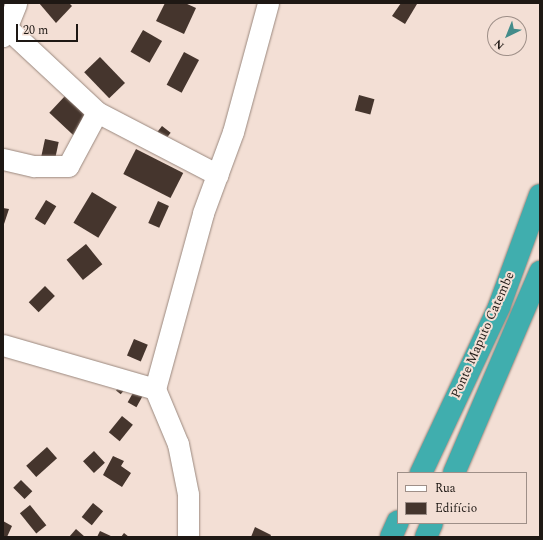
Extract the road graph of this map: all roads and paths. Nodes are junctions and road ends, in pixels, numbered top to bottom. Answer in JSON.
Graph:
{"nodes":[{"id":1,"x":16,"y":3,"type":"edge"},
{"id":2,"x":268,"y":3,"type":"edge"},
{"id":3,"x":5,"y":32,"type":"edge"},
{"id":4,"x":96,"y":112,"type":"junction"},
{"id":5,"x":3,"y":160,"type":"edge"},
{"id":6,"x":218,"y":175,"type":"junction"},
{"id":7,"x":540,"y":195,"type":"edge"},
{"id":8,"x":540,"y":272,"type":"edge"},
{"id":9,"x":3,"y":345,"type":"edge"},
{"id":10,"x":155,"y":388,"type":"junction"},
{"id":11,"x":421,"y":472,"type":"edge"},
{"id":12,"x":454,"y":472,"type":"edge"},
{"id":13,"x":397,"y":523,"type":"edge"},
{"id":14,"x":432,"y":524,"type":"edge"},
{"id":15,"x":188,"y":537,"type":"edge"},
{"id":16,"x":390,"y":537,"type":"edge"},
{"id":17,"x":426,"y":537,"type":"edge"}],
"edges":[{"from":1,"to":3,"type":"street"},
{"from":2,"to":6,"type":"street"},
{"from":3,"to":4,"type":"street"},
{"from":4,"to":5,"type":"street"},
{"from":4,"to":6,"type":"street"},
{"from":6,"to":10,"type":"street"},
{"from":7,"to":11,"type":"highway","name":"Ponte Maputo Catembe"},
{"from":8,"to":12,"type":"highway"},
{"from":9,"to":10,"type":"street"},
{"from":10,"to":15,"type":"street"},
{"from":13,"to":16,"type":"highway"},
{"from":14,"to":17,"type":"highway"}]}
